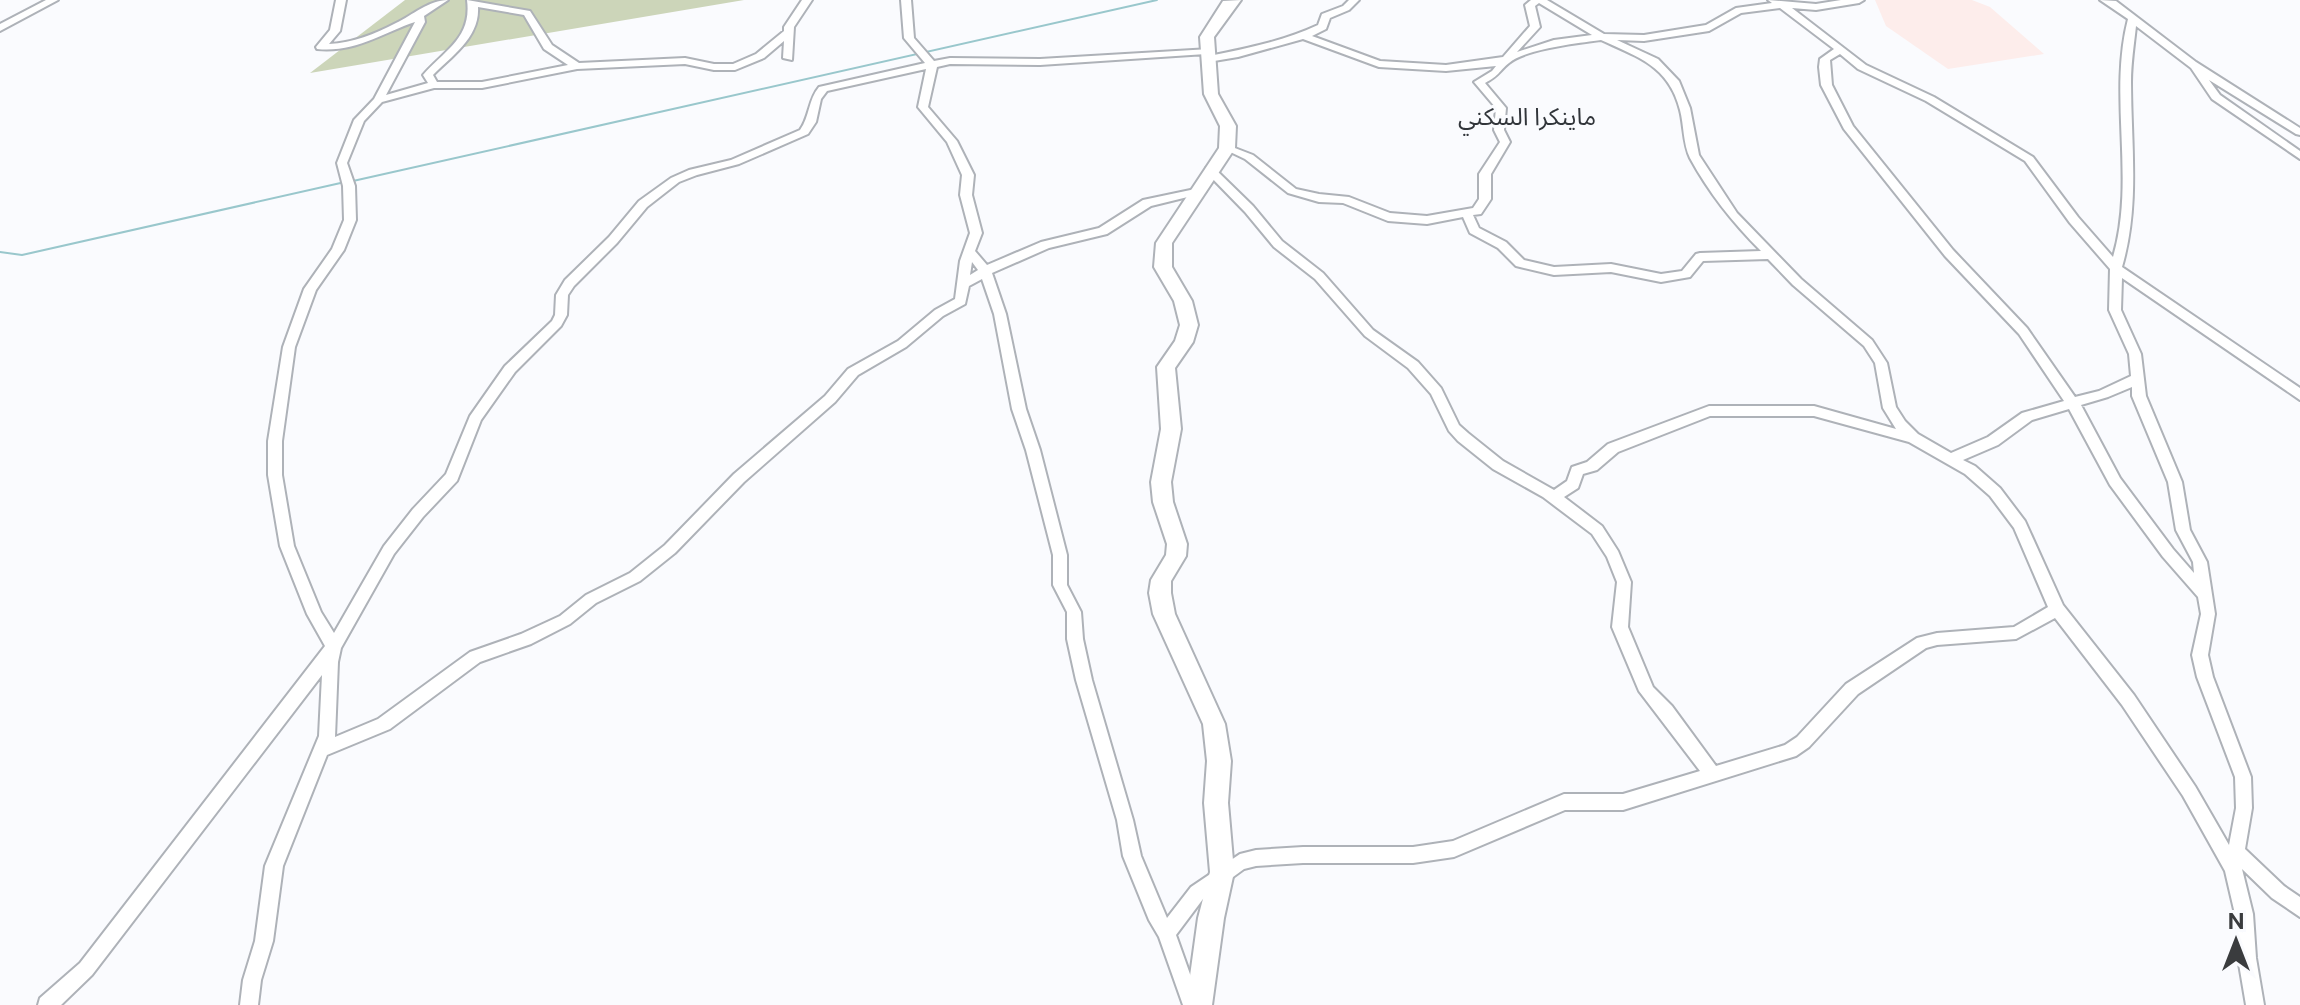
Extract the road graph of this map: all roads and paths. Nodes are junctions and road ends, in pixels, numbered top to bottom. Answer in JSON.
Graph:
{"nodes":[{"id":1,"x":53,"y":0,"type":"edge"},
{"id":2,"x":341,"y":0,"type":"edge"},
{"id":3,"x":443,"y":0,"type":"edge"},
{"id":4,"x":807,"y":0,"type":"edge"},
{"id":5,"x":906,"y":0,"type":"edge"},
{"id":6,"x":1354,"y":0,"type":"edge"},
{"id":7,"x":1538,"y":0,"type":"edge"},
{"id":8,"x":1859,"y":0,"type":"edge"},
{"id":9,"x":2105,"y":0,"type":"edge"},
{"id":10,"x":2134,"y":0,"type":"edge"},
{"id":11,"x":1229,"y":1,"type":"edge"},
{"id":12,"x":473,"y":2,"type":"edge"},
{"id":13,"x":1779,"y":3,"type":"edge"},
{"id":14,"x":2117,"y":3,"type":"junction"},
{"id":15,"x":1816,"y":7,"type":"junction"},
{"id":16,"x":419,"y":15,"type":"junction"},
{"id":17,"x":2132,"y":20,"type":"junction"},
{"id":18,"x":1805,"y":22,"type":"junction"},
{"id":19,"x":0,"y":28,"type":"edge"},
{"id":20,"x":789,"y":32,"type":"junction"},
{"id":21,"x":1304,"y":36,"type":"junction"},
{"id":22,"x":1602,"y":37,"type":"junction"},
{"id":23,"x":1839,"y":50,"type":"junction"},
{"id":24,"x":1207,"y":55,"type":"junction"},
{"id":25,"x":926,"y":57,"type":"junction"},
{"id":26,"x":788,"y":58,"type":"dead end"},
{"id":27,"x":1505,"y":61,"type":"junction"},
{"id":28,"x":2193,"y":65,"type":"junction"},
{"id":29,"x":577,"y":66,"type":"junction"},
{"id":30,"x":434,"y":85,"type":"junction"},
{"id":31,"x":378,"y":100,"type":"junction"},
{"id":32,"x":2300,"y":132,"type":"edge"},
{"id":33,"x":1227,"y":148,"type":"junction"},
{"id":34,"x":2300,"y":156,"type":"edge"},
{"id":35,"x":1210,"y":170,"type":"junction"},
{"id":36,"x":1200,"y":191,"type":"junction"},
{"id":37,"x":1467,"y":214,"type":"junction"},
{"id":38,"x":969,"y":251,"type":"junction"},
{"id":39,"x":1771,"y":255,"type":"junction"},
{"id":40,"x":2116,"y":268,"type":"junction"},
{"id":41,"x":986,"y":272,"type":"junction"},
{"id":42,"x":963,"y":284,"type":"junction"},
{"id":43,"x":2139,"y":378,"type":"junction"},
{"id":44,"x":2300,"y":395,"type":"edge"},
{"id":45,"x":2071,"y":403,"type":"junction"},
{"id":46,"x":1913,"y":438,"type":"junction"},
{"id":47,"x":1951,"y":459,"type":"junction"},
{"id":48,"x":1554,"y":497,"type":"junction"},
{"id":49,"x":2206,"y":597,"type":"junction"},
{"id":50,"x":2057,"y":609,"type":"junction"},
{"id":51,"x":334,"y":647,"type":"junction"},
{"id":52,"x":322,"y":750,"type":"junction"},
{"id":53,"x":1713,"y":775,"type":"junction"},
{"id":54,"x":2235,"y":861,"type":"junction"},
{"id":55,"x":1222,"y":872,"type":"junction"},
{"id":56,"x":2300,"y":908,"type":"edge"},
{"id":57,"x":1166,"y":933,"type":"junction"},
{"id":58,"x":47,"y":1005,"type":"edge"},
{"id":59,"x":249,"y":1005,"type":"edge"},
{"id":60,"x":1192,"y":1005,"type":"edge"},
{"id":61,"x":1199,"y":1005,"type":"edge"},
{"id":62,"x":2255,"y":1005,"type":"edge"}],
"edges":[{"from":1,"to":19,"type":"street"},
{"from":2,"to":16,"type":"street"},
{"from":3,"to":16,"type":"street"},
{"from":4,"to":20,"type":"street"},
{"from":5,"to":25,"type":"street"},
{"from":6,"to":21,"type":"street"},
{"from":7,"to":22,"type":"street"},
{"from":7,"to":27,"type":"street"},
{"from":8,"to":15,"type":"street"},
{"from":9,"to":14,"type":"street"},
{"from":10,"to":14,"type":"street"},
{"from":11,"to":24,"type":"street"},
{"from":12,"to":29,"type":"street"},
{"from":12,"to":30,"type":"street"},
{"from":13,"to":15,"type":"street"},
{"from":13,"to":18,"type":"street"},
{"from":13,"to":22,"type":"street"},
{"from":14,"to":17,"type":"street"},
{"from":15,"to":18,"type":"street"},
{"from":16,"to":31,"type":"street"},
{"from":17,"to":28,"type":"street"},
{"from":17,"to":40,"type":"street"},
{"from":18,"to":23,"type":"street"},
{"from":20,"to":26,"type":"street"},
{"from":20,"to":29,"type":"street"},
{"from":21,"to":24,"type":"street"},
{"from":21,"to":27,"type":"street"},
{"from":22,"to":27,"type":"street"},
{"from":22,"to":39,"type":"street"},
{"from":23,"to":40,"type":"street"},
{"from":23,"to":45,"type":"street"},
{"from":24,"to":25,"type":"street"},
{"from":24,"to":33,"type":"street"},
{"from":25,"to":38,"type":"street"},
{"from":25,"to":51,"type":"street"},
{"from":27,"to":37,"type":"street"},
{"from":28,"to":32,"type":"street"},
{"from":28,"to":34,"type":"street"},
{"from":29,"to":30,"type":"street"},
{"from":30,"to":31,"type":"street"},
{"from":31,"to":51,"type":"street"},
{"from":33,"to":35,"type":"street"},
{"from":33,"to":37,"type":"street"},
{"from":35,"to":36,"type":"street"},
{"from":35,"to":48,"type":"street"},
{"from":36,"to":41,"type":"street"},
{"from":36,"to":55,"type":"street"},
{"from":37,"to":39,"type":"street"},
{"from":38,"to":41,"type":"street"},
{"from":38,"to":42,"type":"street"},
{"from":39,"to":46,"type":"street"},
{"from":40,"to":43,"type":"street"},
{"from":40,"to":44,"type":"street"},
{"from":41,"to":42,"type":"street"},
{"from":41,"to":57,"type":"street"},
{"from":42,"to":52,"type":"street"},
{"from":43,"to":45,"type":"street"},
{"from":43,"to":49,"type":"street"},
{"from":45,"to":47,"type":"street"},
{"from":45,"to":49,"type":"street"},
{"from":46,"to":47,"type":"street"},
{"from":46,"to":48,"type":"street"},
{"from":47,"to":50,"type":"street"},
{"from":48,"to":53,"type":"street"},
{"from":49,"to":54,"type":"street"},
{"from":50,"to":53,"type":"street"},
{"from":50,"to":54,"type":"street"},
{"from":51,"to":52,"type":"street"},
{"from":51,"to":58,"type":"street"},
{"from":52,"to":59,"type":"street"},
{"from":53,"to":55,"type":"street"},
{"from":54,"to":56,"type":"street"},
{"from":54,"to":62,"type":"street"},
{"from":55,"to":57,"type":"street"},
{"from":55,"to":61,"type":"street"},
{"from":57,"to":60,"type":"street"}]}
